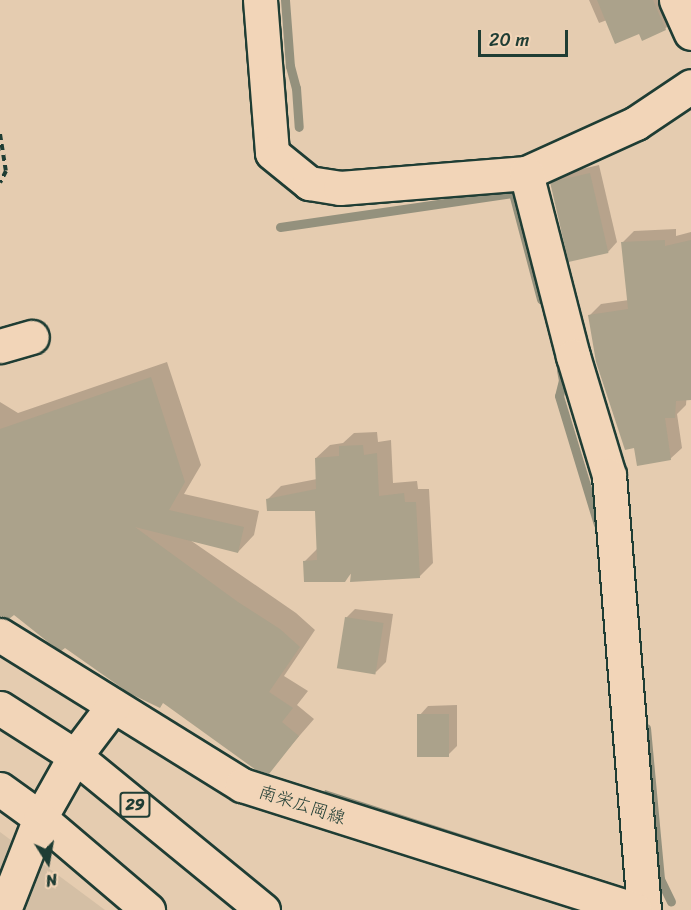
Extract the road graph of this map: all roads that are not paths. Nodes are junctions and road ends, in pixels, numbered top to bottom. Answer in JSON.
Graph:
{"nodes":[{"id":1,"x":260,"y":0,"type":"edge"},
{"id":2,"x":676,"y":0,"type":"edge"},
{"id":3,"x":691,"y":33,"type":"edge"},
{"id":4,"x":691,"y":86,"type":"edge"},
{"id":5,"x":526,"y":173,"type":"junction"},
{"id":6,"x":32,"y":337,"type":"dead end"},
{"id":7,"x":0,"y":346,"type":"edge"},
{"id":8,"x":0,"y":635,"type":"edge"},
{"id":9,"x":113,"y":706,"type":"junction"},
{"id":10,"x":0,"y":708,"type":"edge"},
{"id":11,"x":75,"y":756,"type":"junction"},
{"id":12,"x":0,"y":789,"type":"edge"},
{"id":13,"x":40,"y":818,"type":"junction"},
{"id":14,"x":4,"y":910,"type":"edge"},
{"id":15,"x":148,"y":910,"type":"edge"},
{"id":16,"x":263,"y":910,"type":"edge"},
{"id":17,"x":635,"y":910,"type":"edge"},
{"id":18,"x":644,"y":910,"type":"edge"}],
"edges":[{"from":1,"to":5,"type":"main road"},
{"from":2,"to":3,"type":"main road"},
{"from":4,"to":5,"type":"main road"},
{"from":5,"to":18,"type":"main road"},
{"from":6,"to":7,"type":"main road"},
{"from":8,"to":9,"type":"main road","name":"南栄広岡線"},
{"from":9,"to":11,"type":"main road"},
{"from":9,"to":17,"type":"main road","name":"南栄広岡線"},
{"from":10,"to":11,"type":"main road","number":"29"},
{"from":11,"to":13,"type":"main road"},
{"from":11,"to":16,"type":"main road","number":"29"},
{"from":12,"to":13,"type":"main road"},
{"from":13,"to":14,"type":"main road"},
{"from":13,"to":15,"type":"main road"}]}
